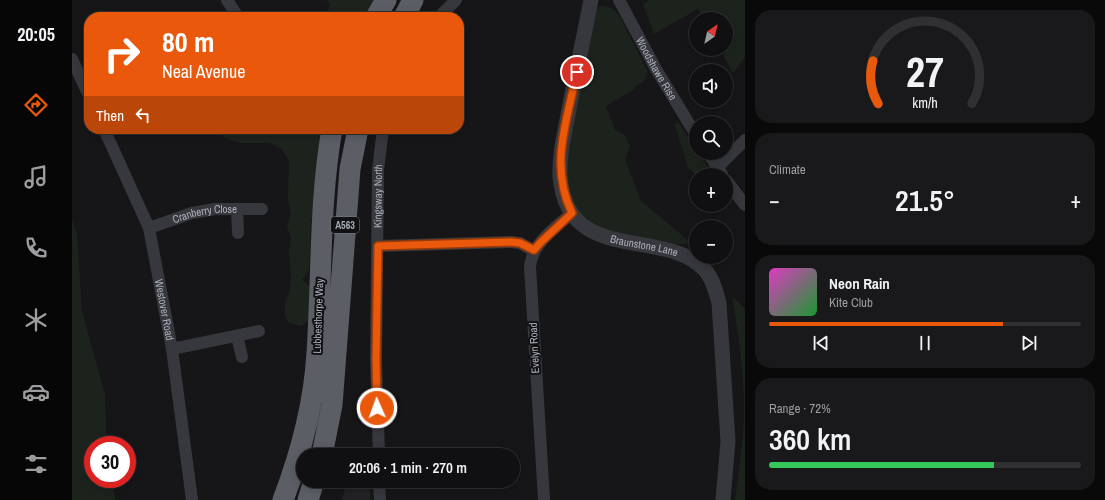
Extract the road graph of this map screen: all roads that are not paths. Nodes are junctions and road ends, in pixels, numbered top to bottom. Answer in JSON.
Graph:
{"nodes":[{"id":1,"x":227,"y":0,"type":"edge"},
{"id":2,"x":386,"y":0,"type":"edge"},
{"id":3,"x":413,"y":0,"type":"edge"},
{"id":4,"x":456,"y":0,"type":"edge"},
{"id":5,"x":591,"y":0,"type":"edge"},
{"id":6,"x":619,"y":0,"type":"edge"},
{"id":7,"x":235,"y":12,"type":"edge"},
{"id":8,"x":379,"y":12,"type":"edge"},
{"id":9,"x":407,"y":12,"type":"edge"},
{"id":10,"x":444,"y":12,"type":"edge"},
{"id":11,"x":72,"y":59,"type":"edge"},
{"id":12,"x":84,"y":85,"type":"edge"},
{"id":13,"x":689,"y":123,"type":"edge"},
{"id":14,"x":110,"y":134,"type":"edge"},
{"id":15,"x":331,"y":134,"type":"edge"},
{"id":16,"x":357,"y":134,"type":"edge"},
{"id":17,"x":382,"y":134,"type":"edge"},
{"id":18,"x":745,"y":140,"type":"edge"},
{"id":19,"x":722,"y":168,"type":"edge"},
{"id":20,"x":733,"y":189,"type":"edge"},
{"id":21,"x":745,"y":205,"type":"edge"},
{"id":22,"x":237,"y":209,"type":"junction"},
{"id":23,"x":262,"y":209,"type":"dead end"},
{"id":24,"x":572,"y":213,"type":"junction"},
{"id":25,"x":148,"y":228,"type":"junction"},
{"id":26,"x":238,"y":233,"type":"dead end"},
{"id":27,"x":378,"y":246,"type":"junction"},
{"id":28,"x":534,"y":250,"type":"junction"},
{"id":29,"x":259,"y":332,"type":"dead end"},
{"id":30,"x":237,"y":336,"type":"junction"},
{"id":31,"x":172,"y":349,"type":"junction"},
{"id":32,"x":242,"y":357,"type":"dead end"},
{"id":33,"x":323,"y":448,"type":"edge"},
{"id":34,"x":379,"y":448,"type":"edge"},
{"id":35,"x":312,"y":488,"type":"edge"},
{"id":36,"x":379,"y":488,"type":"edge"},
{"id":37,"x":192,"y":500,"type":"edge"},
{"id":38,"x":283,"y":500,"type":"edge"},
{"id":39,"x":308,"y":500,"type":"edge"},
{"id":40,"x":380,"y":500,"type":"edge"},
{"id":41,"x":544,"y":500,"type":"edge"},
{"id":42,"x":723,"y":500,"type":"edge"}],
"edges":[{"from":1,"to":7,"type":"street"},
{"from":2,"to":8,"type":"highway"},
{"from":3,"to":9,"type":"highway"},
{"from":4,"to":10,"type":"street"},
{"from":5,"to":24,"type":"street","name":"Braunstone Lane"},
{"from":6,"to":13,"type":"street","name":"Woodshawe Rise"},
{"from":11,"to":12,"type":"street"},
{"from":14,"to":25,"type":"street","name":"Westover Road"},
{"from":15,"to":38,"type":"highway","name":"Lubbesthorpe Way","number":"A563"},
{"from":16,"to":33,"type":"highway","name":"Lubbesthorpe Way","number":"A563"},
{"from":17,"to":27,"type":"street","name":"Kingsway North"},
{"from":18,"to":19,"type":"street"},
{"from":20,"to":21,"type":"street"},
{"from":22,"to":23,"type":"street","name":"Cranberry Close"},
{"from":22,"to":25,"type":"street","name":"Cranberry Close"},
{"from":22,"to":26,"type":"street"},
{"from":24,"to":28,"type":"street"},
{"from":24,"to":42,"type":"street","name":"Braunstone Lane"},
{"from":25,"to":31,"type":"street","name":"Westover Road"},
{"from":27,"to":28,"type":"street"},
{"from":27,"to":34,"type":"street","name":"Kingsway North"},
{"from":28,"to":41,"type":"street","name":"Evelyn Road"},
{"from":29,"to":30,"type":"street"},
{"from":30,"to":31,"type":"street"},
{"from":30,"to":32,"type":"street"},
{"from":31,"to":37,"type":"street","name":"Westover Road"},
{"from":35,"to":39,"type":"highway"},
{"from":36,"to":40,"type":"street"}]}
